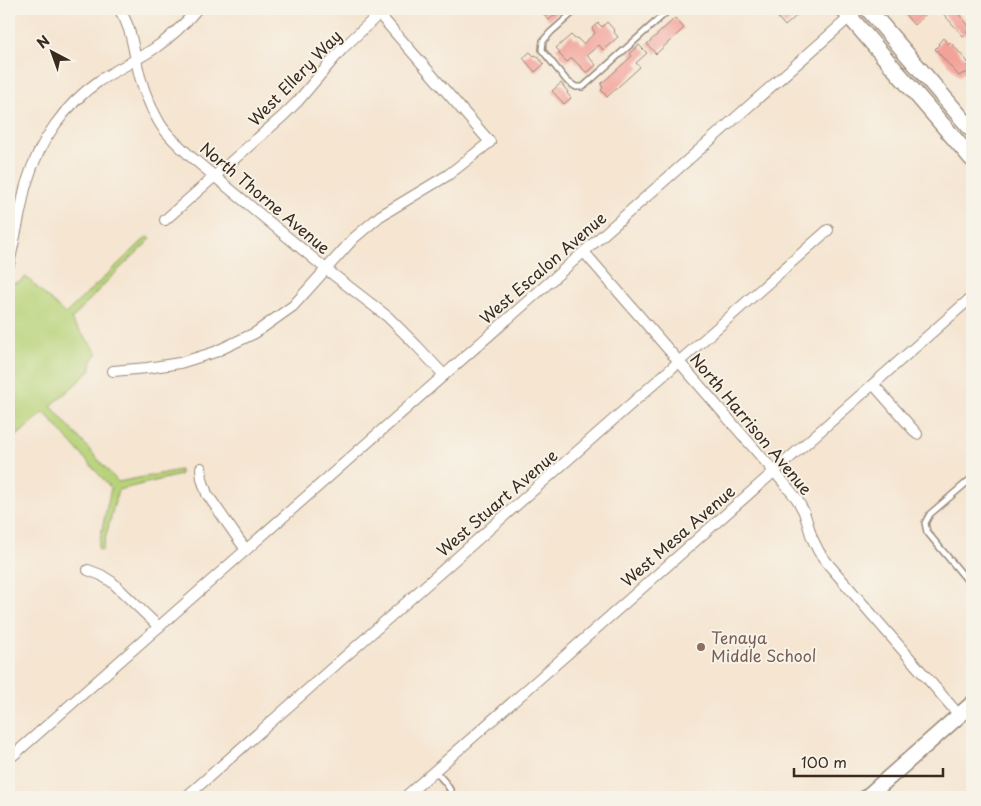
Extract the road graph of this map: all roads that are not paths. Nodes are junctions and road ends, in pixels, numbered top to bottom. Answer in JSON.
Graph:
{"nodes":[{"id":1,"x":119,"y":9,"type":"edge"},
{"id":2,"x":197,"y":9,"type":"edge"},
{"id":3,"x":577,"y":9,"type":"edge"},
{"id":4,"x":670,"y":9,"type":"edge"},
{"id":5,"x":868,"y":9,"type":"edge"},
{"id":6,"x":851,"y":12,"type":"edge"},
{"id":7,"x":136,"y":59,"type":"junction"},
{"id":8,"x":972,"y":130,"type":"edge"},
{"id":9,"x":972,"y":159,"type":"edge"},
{"id":10,"x":215,"y":177,"type":"junction"},
{"id":11,"x":165,"y":220,"type":"dead end"},
{"id":12,"x":828,"y":230,"type":"dead end"},
{"id":13,"x":584,"y":252,"type":"junction"},
{"id":14,"x":9,"y":264,"type":"edge"},
{"id":15,"x":326,"y":269,"type":"junction"},
{"id":16,"x":972,"y":297,"type":"edge"},
{"id":17,"x":679,"y":362,"type":"junction"},
{"id":18,"x":113,"y":371,"type":"dead end"},
{"id":19,"x":444,"y":375,"type":"junction"},
{"id":20,"x":873,"y":384,"type":"junction"},
{"id":21,"x":917,"y":434,"type":"dead end"},
{"id":22,"x":201,"y":468,"type":"dead end"},
{"id":23,"x":774,"y":471,"type":"junction"},
{"id":24,"x":972,"y":478,"type":"edge"},
{"id":25,"x":246,"y":550,"type":"junction"},
{"id":26,"x":88,"y":570,"type":"dead end"},
{"id":27,"x":972,"y":586,"type":"edge"},
{"id":28,"x":159,"y":627,"type":"junction"},
{"id":29,"x":972,"y":704,"type":"edge"},
{"id":30,"x":959,"y":715,"type":"junction"},
{"id":31,"x":9,"y":759,"type":"edge"},
{"id":32,"x":435,"y":771,"type":"junction"},
{"id":33,"x":186,"y":797,"type":"edge"},
{"id":34,"x":405,"y":797,"type":"edge"},
{"id":35,"x":453,"y":797,"type":"edge"},
{"id":36,"x":867,"y":797,"type":"edge"}],
"edges":[{"from":1,"to":7,"type":"street","name":"North Thorne Avenue"},
{"from":2,"to":7,"type":"street"},
{"from":3,"to":4,"type":"lane"},
{"from":5,"to":8,"type":"main road"},
{"from":6,"to":9,"type":"main road"},
{"from":6,"to":13,"type":"street","name":"West Escalon Avenue"},
{"from":7,"to":10,"type":"street","name":"North Thorne Avenue"},
{"from":7,"to":14,"type":"street"},
{"from":10,"to":11,"type":"street","name":"West Ellery Way"},
{"from":10,"to":15,"type":"street","name":"North Thorne Avenue"},
{"from":10,"to":15,"type":"street","name":"West Ellery Way"},
{"from":12,"to":17,"type":"street","name":"West Stuart Avenue"},
{"from":13,"to":17,"type":"street","name":"North Harrison Avenue"},
{"from":13,"to":19,"type":"street","name":"West Escalon Avenue"},
{"from":15,"to":18,"type":"street"},
{"from":15,"to":19,"type":"street","name":"North Thorne Avenue"},
{"from":16,"to":20,"type":"street","name":"West Mesa Avenue"},
{"from":17,"to":23,"type":"street","name":"North Harrison Avenue"},
{"from":17,"to":33,"type":"street","name":"West Stuart Avenue"},
{"from":19,"to":25,"type":"street","name":"West Escalon Avenue"},
{"from":20,"to":21,"type":"street"},
{"from":20,"to":23,"type":"street","name":"West Mesa Avenue"},
{"from":22,"to":25,"type":"street"},
{"from":23,"to":30,"type":"street","name":"North Harrison Avenue"},
{"from":23,"to":32,"type":"street","name":"West Mesa Avenue"},
{"from":24,"to":27,"type":"lane"},
{"from":25,"to":28,"type":"street","name":"West Escalon Avenue"},
{"from":26,"to":28,"type":"street"},
{"from":28,"to":31,"type":"street","name":"West Escalon Avenue"},
{"from":29,"to":30,"type":"main road"},
{"from":30,"to":36,"type":"main road"},
{"from":32,"to":34,"type":"street","name":"West Mesa Avenue"},
{"from":32,"to":35,"type":"lane"}]}
